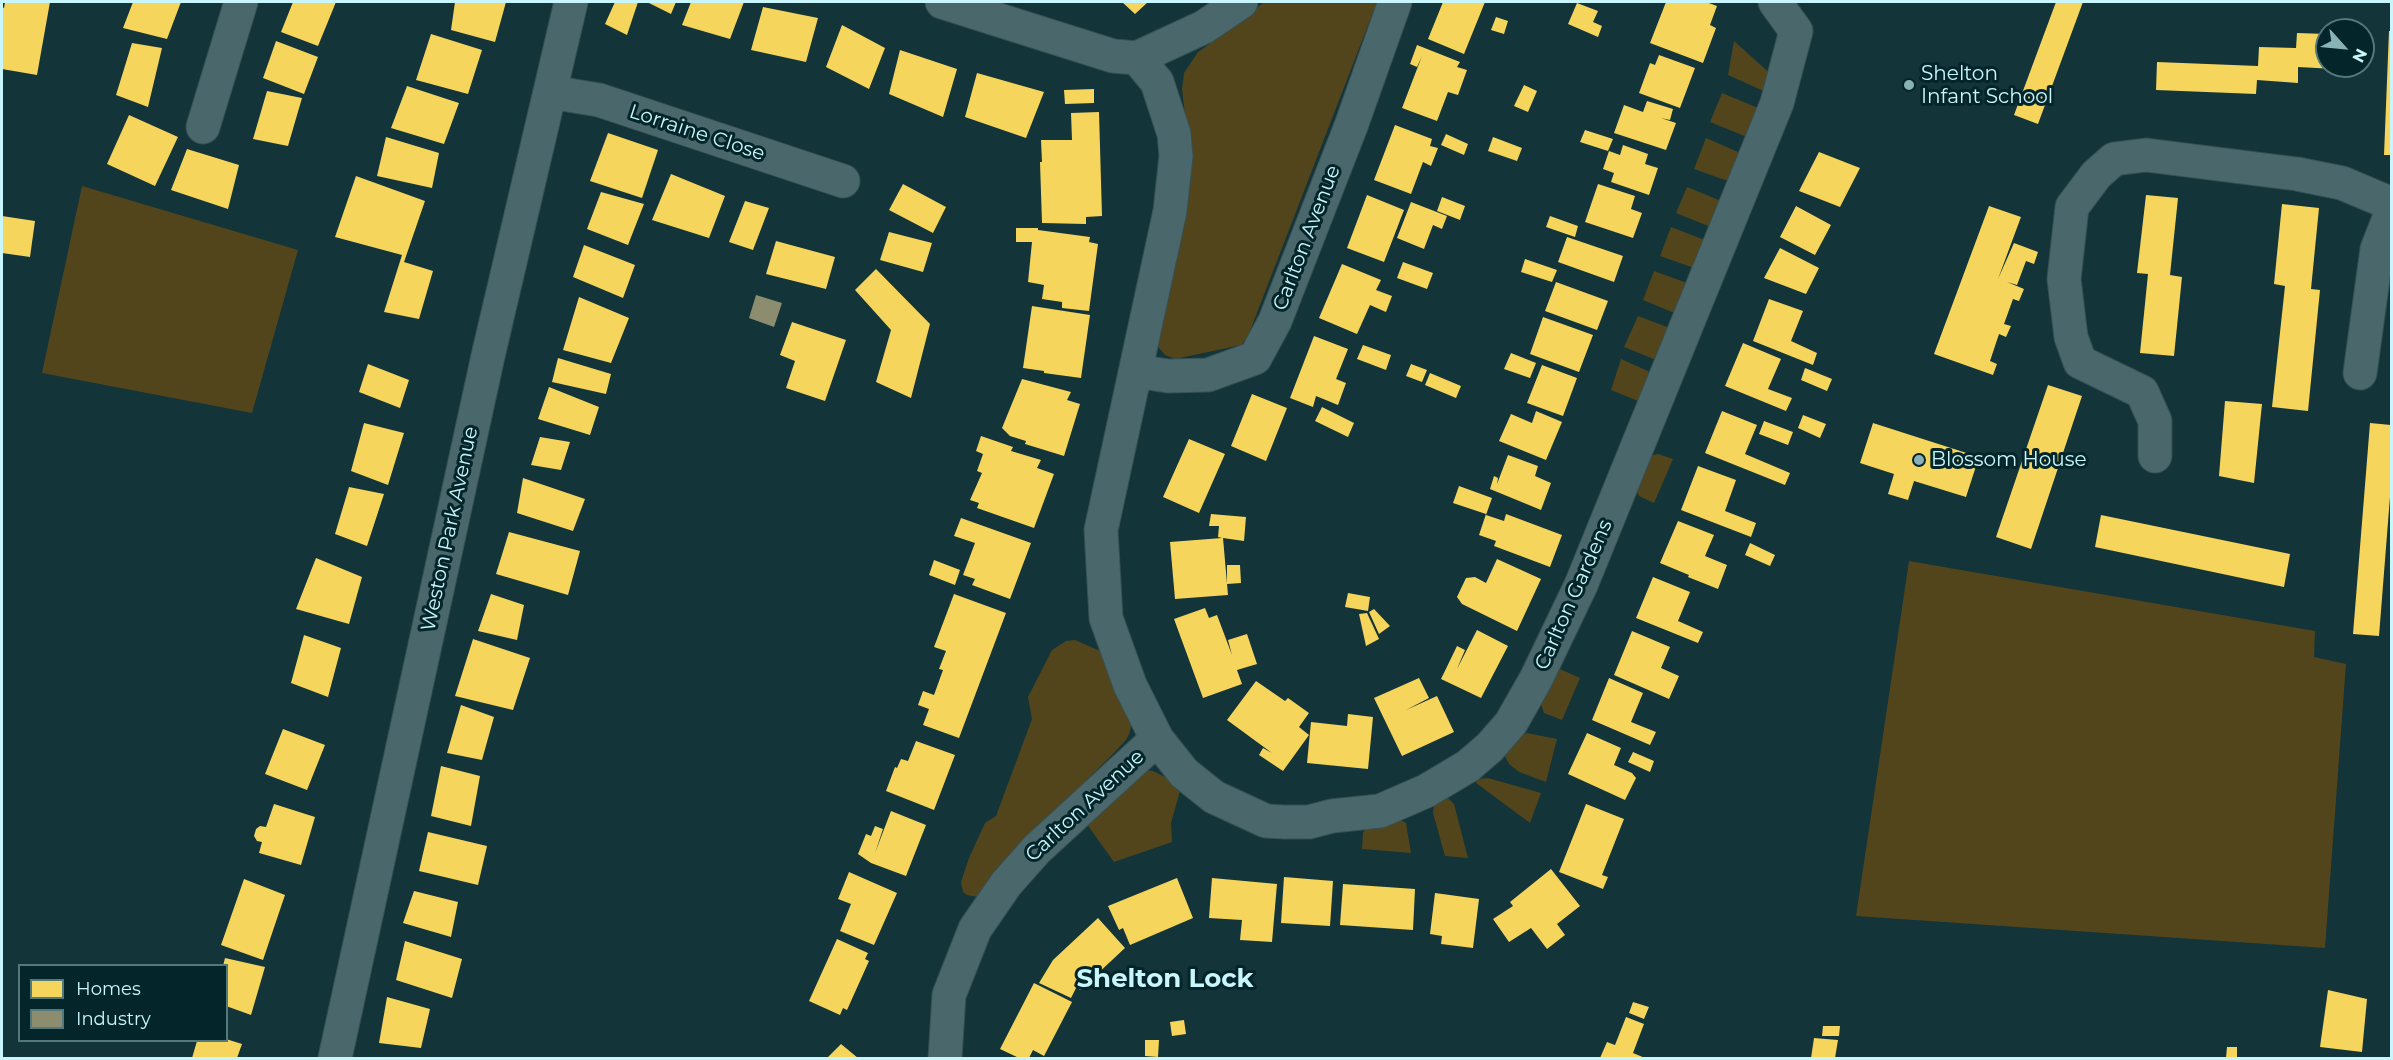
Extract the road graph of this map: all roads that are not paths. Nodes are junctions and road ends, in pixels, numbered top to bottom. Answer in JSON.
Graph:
{"nodes":[{"id":1,"x":241,"y":2,"type":"edge"},
{"id":2,"x":571,"y":2,"type":"edge"},
{"id":3,"x":942,"y":2,"type":"edge"},
{"id":4,"x":1241,"y":2,"type":"edge"},
{"id":5,"x":1395,"y":2,"type":"edge"},
{"id":6,"x":1775,"y":2,"type":"edge"},
{"id":7,"x":1137,"y":58,"type":"junction"},
{"id":8,"x":549,"y":92,"type":"junction"},
{"id":9,"x":203,"y":127,"type":"dead end"},
{"id":10,"x":843,"y":181,"type":"dead end"},
{"id":11,"x":2391,"y":204,"type":"edge"},
{"id":12,"x":2391,"y":211,"type":"edge"},
{"id":13,"x":1136,"y":371,"type":"junction"},
{"id":14,"x":2360,"y":373,"type":"dead end"},
{"id":15,"x":2155,"y":456,"type":"dead end"},
{"id":16,"x":1156,"y":740,"type":"junction"},
{"id":17,"x":335,"y":1059,"type":"edge"},
{"id":18,"x":945,"y":1059,"type":"edge"}],
"edges":[{"from":1,"to":9,"type":"street"},
{"from":2,"to":8,"type":"street","name":"Weston Park Avenue"},
{"from":3,"to":7,"type":"street"},
{"from":4,"to":7,"type":"street"},
{"from":5,"to":13,"type":"street","name":"Carlton Avenue"},
{"from":6,"to":16,"type":"street","name":"Carlton Gardens"},
{"from":7,"to":13,"type":"street","name":"Carlton Avenue"},
{"from":8,"to":10,"type":"street","name":"Lorraine Close"},
{"from":8,"to":17,"type":"street","name":"Weston Park Avenue"},
{"from":11,"to":15,"type":"street"},
{"from":12,"to":14,"type":"street"},
{"from":13,"to":16,"type":"street","name":"Carlton Avenue"},
{"from":16,"to":18,"type":"street","name":"Carlton Avenue"}]}
